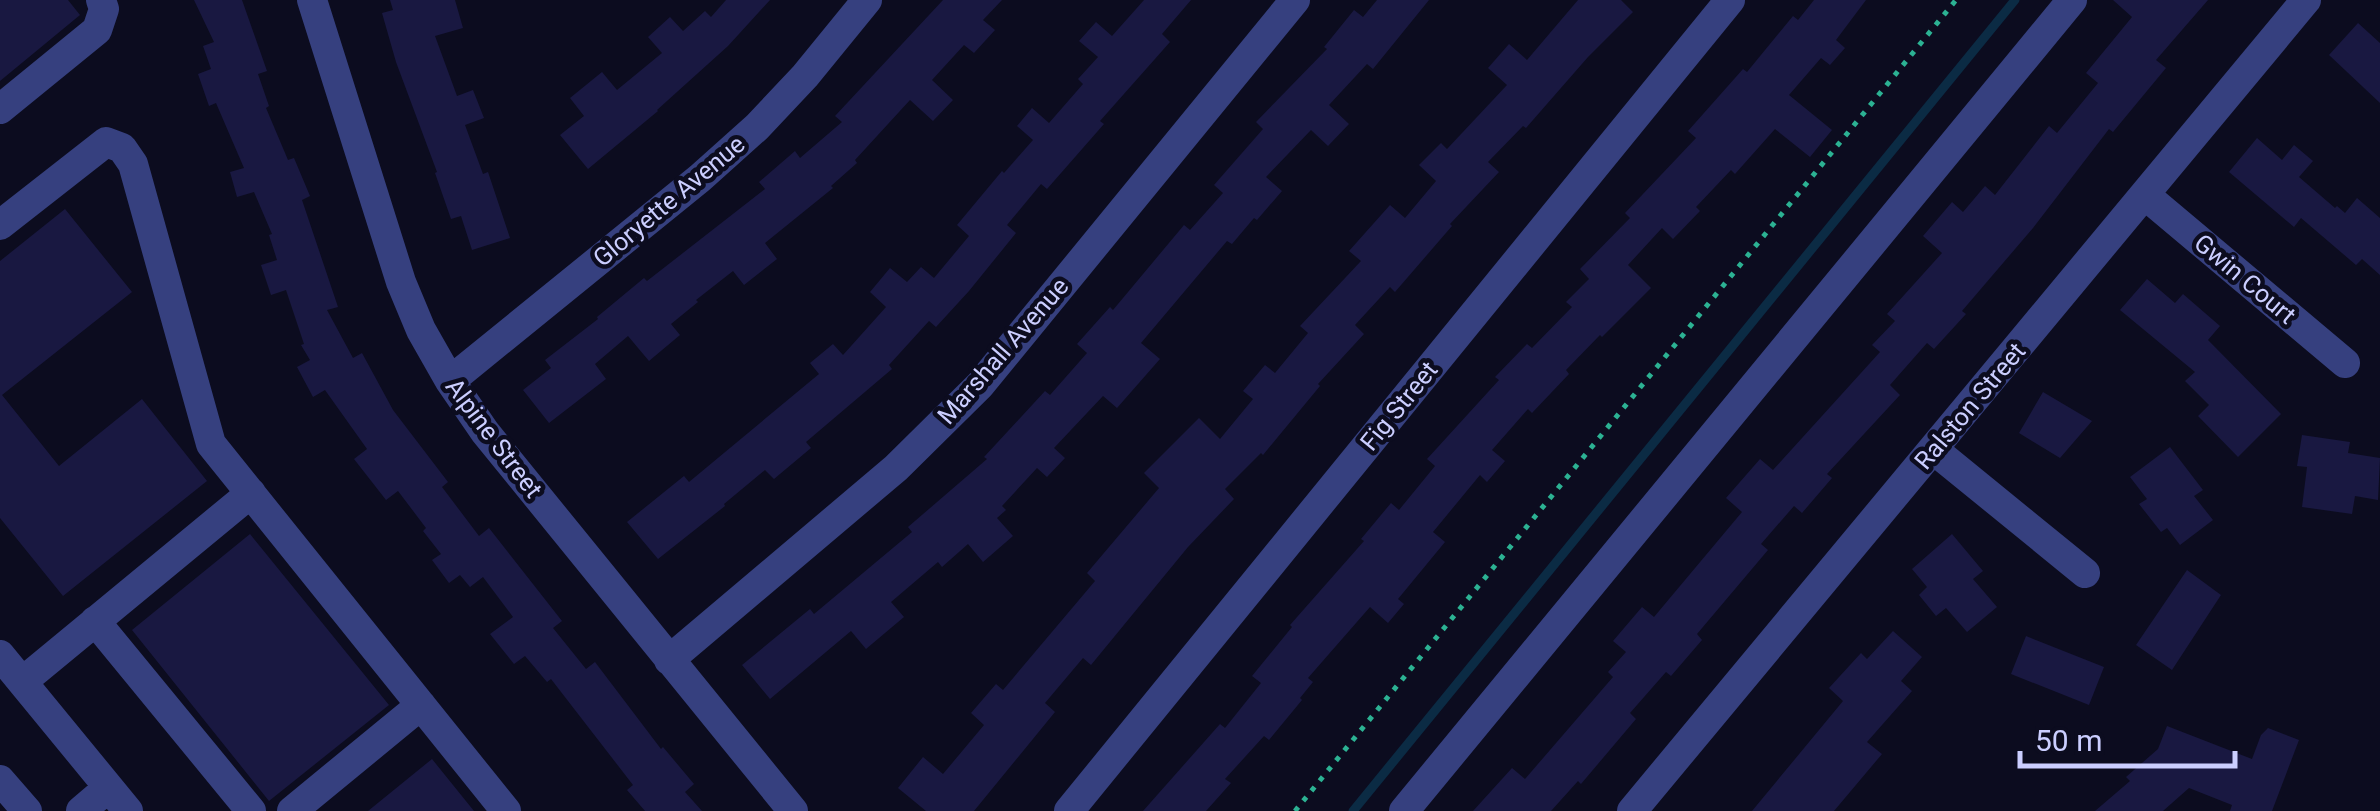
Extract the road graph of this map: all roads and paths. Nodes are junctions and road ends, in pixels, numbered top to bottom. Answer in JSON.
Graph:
{"nodes":[{"id":1,"x":101,"y":0,"type":"edge"},
{"id":2,"x":312,"y":0,"type":"edge"},
{"id":3,"x":867,"y":0,"type":"edge"},
{"id":4,"x":1295,"y":0,"type":"edge"},
{"id":5,"x":1730,"y":0,"type":"edge"},
{"id":6,"x":1956,"y":0,"type":"edge"},
{"id":7,"x":2072,"y":0,"type":"edge"},
{"id":8,"x":2306,"y":0,"type":"edge"},
{"id":9,"x":0,"y":109,"type":"edge"},
{"id":10,"x":2145,"y":195,"type":"junction"},
{"id":11,"x":0,"y":225,"type":"edge"},
{"id":12,"x":2344,"y":364,"type":"dead end"},
{"id":13,"x":450,"y":382,"type":"junction"},
{"id":14,"x":1934,"y":450,"type":"junction"},
{"id":15,"x":250,"y":493,"type":"junction"},
{"id":16,"x":2084,"y":574,"type":"dead end"},
{"id":17,"x":96,"y":622,"type":"junction"},
{"id":18,"x":0,"y":654,"type":"edge"},
{"id":19,"x":669,"y":660,"type":"junction"},
{"id":20,"x":22,"y":682,"type":"junction"},
{"id":21,"x":421,"y":705,"type":"junction"},
{"id":22,"x":0,"y":780,"type":"edge"},
{"id":23,"x":118,"y":799,"type":"edge"},
{"id":24,"x":26,"y":811,"type":"edge"},
{"id":25,"x":81,"y":811,"type":"edge"},
{"id":26,"x":250,"y":811,"type":"edge"},
{"id":27,"x":292,"y":811,"type":"edge"},
{"id":28,"x":506,"y":811,"type":"edge"},
{"id":29,"x":793,"y":811,"type":"edge"},
{"id":30,"x":1069,"y":811,"type":"edge"},
{"id":31,"x":1295,"y":811,"type":"edge"},
{"id":32,"x":1404,"y":811,"type":"edge"},
{"id":33,"x":1632,"y":811,"type":"edge"}],
"edges":[{"from":1,"to":9,"type":"street"},
{"from":2,"to":13,"type":"street","name":"Alpine Street"},
{"from":3,"to":13,"type":"street","name":"Gloryette Avenue"},
{"from":4,"to":19,"type":"street","name":"Marshall Avenue"},
{"from":5,"to":30,"type":"street","name":"Fig Street"},
{"from":6,"to":31,"type":"path"},
{"from":7,"to":32,"type":"street"},
{"from":8,"to":10,"type":"street","name":"Ralston Street"},
{"from":10,"to":12,"type":"street","name":"Gwin Court"},
{"from":10,"to":14,"type":"street","name":"Ralston Street"},
{"from":11,"to":15,"type":"street"},
{"from":13,"to":19,"type":"street","name":"Alpine Street"},
{"from":14,"to":16,"type":"street"},
{"from":14,"to":33,"type":"street","name":"Ralston Street"},
{"from":15,"to":17,"type":"street"},
{"from":15,"to":21,"type":"street"},
{"from":17,"to":20,"type":"street"},
{"from":17,"to":26,"type":"street"},
{"from":18,"to":20,"type":"street"},
{"from":19,"to":29,"type":"street","name":"Alpine Street"},
{"from":20,"to":23,"type":"street"},
{"from":21,"to":27,"type":"street"},
{"from":21,"to":28,"type":"street"},
{"from":22,"to":24,"type":"street"},
{"from":23,"to":25,"type":"street"}]}
